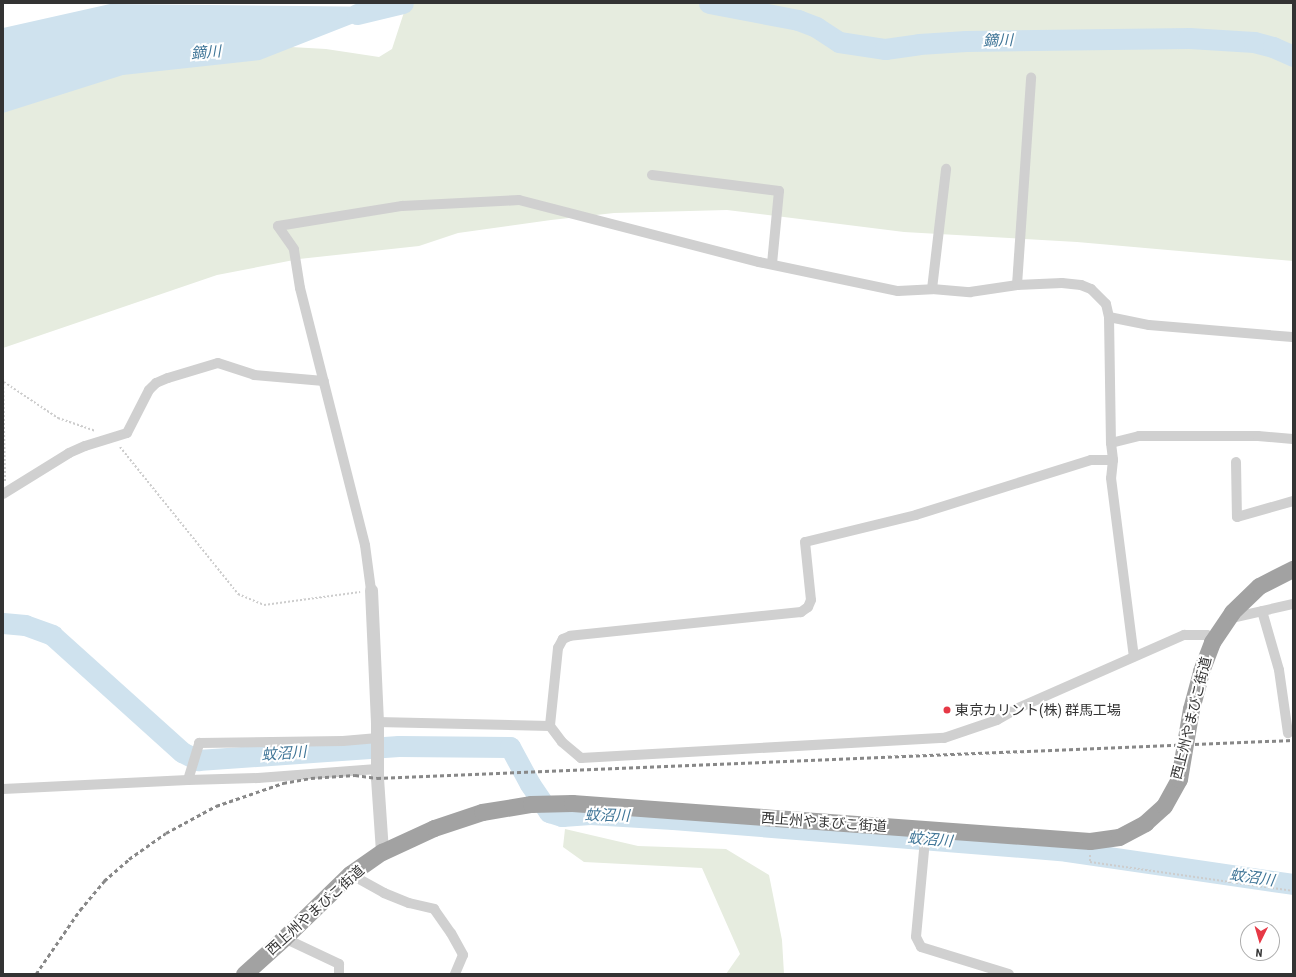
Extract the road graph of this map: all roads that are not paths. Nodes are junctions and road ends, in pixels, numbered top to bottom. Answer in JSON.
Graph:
{"nodes":[{"id":1,"x":1031,"y":77,"type":"dead end"},
{"id":2,"x":946,"y":169,"type":"dead end"},
{"id":3,"x":652,"y":175,"type":"dead end"},
{"id":4,"x":772,"y":264,"type":"junction"},
{"id":5,"x":1017,"y":285,"type":"junction"},
{"id":6,"x":932,"y":290,"type":"junction"},
{"id":7,"x":1109,"y":318,"type":"junction"},
{"id":8,"x":1293,"y":337,"type":"edge"},
{"id":9,"x":324,"y":381,"type":"junction"},
{"id":10,"x":1293,"y":439,"type":"edge"},
{"id":11,"x":1111,"y":443,"type":"junction"},
{"id":12,"x":1113,"y":460,"type":"junction"},
{"id":13,"x":1236,"y":462,"type":"dead end"},
{"id":14,"x":3,"y":493,"type":"edge"},
{"id":15,"x":1293,"y":501,"type":"edge"},
{"id":16,"x":1293,"y":569,"type":"edge"},
{"id":17,"x":371,"y":590,"type":"joint"},
{"id":18,"x":1293,"y":604,"type":"edge"},
{"id":19,"x":1262,"y":611,"type":"junction"},
{"id":20,"x":1227,"y":619,"type":"junction"},
{"id":21,"x":1212,"y":642,"type":"junction"},
{"id":22,"x":1134,"y":657,"type":"junction"},
{"id":23,"x":378,"y":722,"type":"junction"},
{"id":24,"x":550,"y":726,"type":"junction"},
{"id":25,"x":1288,"y":732,"type":"dead end"},
{"id":26,"x":378,"y":738,"type":"junction"},
{"id":27,"x":377,"y":769,"type":"junction"},
{"id":28,"x":189,"y":776,"type":"junction"},
{"id":29,"x":3,"y":789,"type":"edge"},
{"id":30,"x":925,"y":832,"type":"junction"},
{"id":31,"x":382,"y":852,"type":"junction"},
{"id":32,"x":350,"y":874,"type":"junction"},
{"id":33,"x":284,"y":938,"type":"junction"},
{"id":34,"x":244,"y":974,"type":"edge"},
{"id":35,"x":339,"y":974,"type":"edge"},
{"id":36,"x":455,"y":974,"type":"edge"},
{"id":37,"x":1009,"y":974,"type":"edge"}],
"edges":[{"from":1,"to":5,"type":"street"},
{"from":2,"to":6,"type":"street"},
{"from":3,"to":4,"type":"street"},
{"from":4,"to":6,"type":"street"},
{"from":4,"to":9,"type":"street"},
{"from":5,"to":6,"type":"street"},
{"from":5,"to":7,"type":"street"},
{"from":7,"to":8,"type":"street"},
{"from":7,"to":11,"type":"street"},
{"from":9,"to":14,"type":"street"},
{"from":9,"to":17,"type":"street"},
{"from":10,"to":11,"type":"street"},
{"from":11,"to":12,"type":"street"},
{"from":12,"to":22,"type":"street"},
{"from":12,"to":24,"type":"street"},
{"from":13,"to":15,"type":"street"},
{"from":16,"to":20,"type":"highway","name":"西上州やまびこ街道"},
{"from":17,"to":23,"type":"street"},
{"from":18,"to":19,"type":"street"},
{"from":19,"to":20,"type":"street"},
{"from":19,"to":25,"type":"street"},
{"from":20,"to":21,"type":"highway","name":"西上州やまびこ街道"},
{"from":21,"to":22,"type":"street"},
{"from":21,"to":30,"type":"highway","name":"西上州やまびこ街道"},
{"from":22,"to":24,"type":"street"},
{"from":23,"to":24,"type":"street"},
{"from":23,"to":26,"type":"street"},
{"from":26,"to":27,"type":"street"},
{"from":26,"to":28,"type":"street"},
{"from":27,"to":28,"type":"street"},
{"from":27,"to":31,"type":"street"},
{"from":28,"to":29,"type":"street"},
{"from":30,"to":31,"type":"highway","name":"西上州やまびこ街道"},
{"from":30,"to":37,"type":"street"},
{"from":31,"to":32,"type":"highway","name":"西上州やまびこ街道"},
{"from":32,"to":33,"type":"highway","name":"西上州やまびこ街道"},
{"from":32,"to":36,"type":"street"},
{"from":33,"to":34,"type":"highway","name":"西上州やまびこ街道"},
{"from":33,"to":35,"type":"street"}]}
